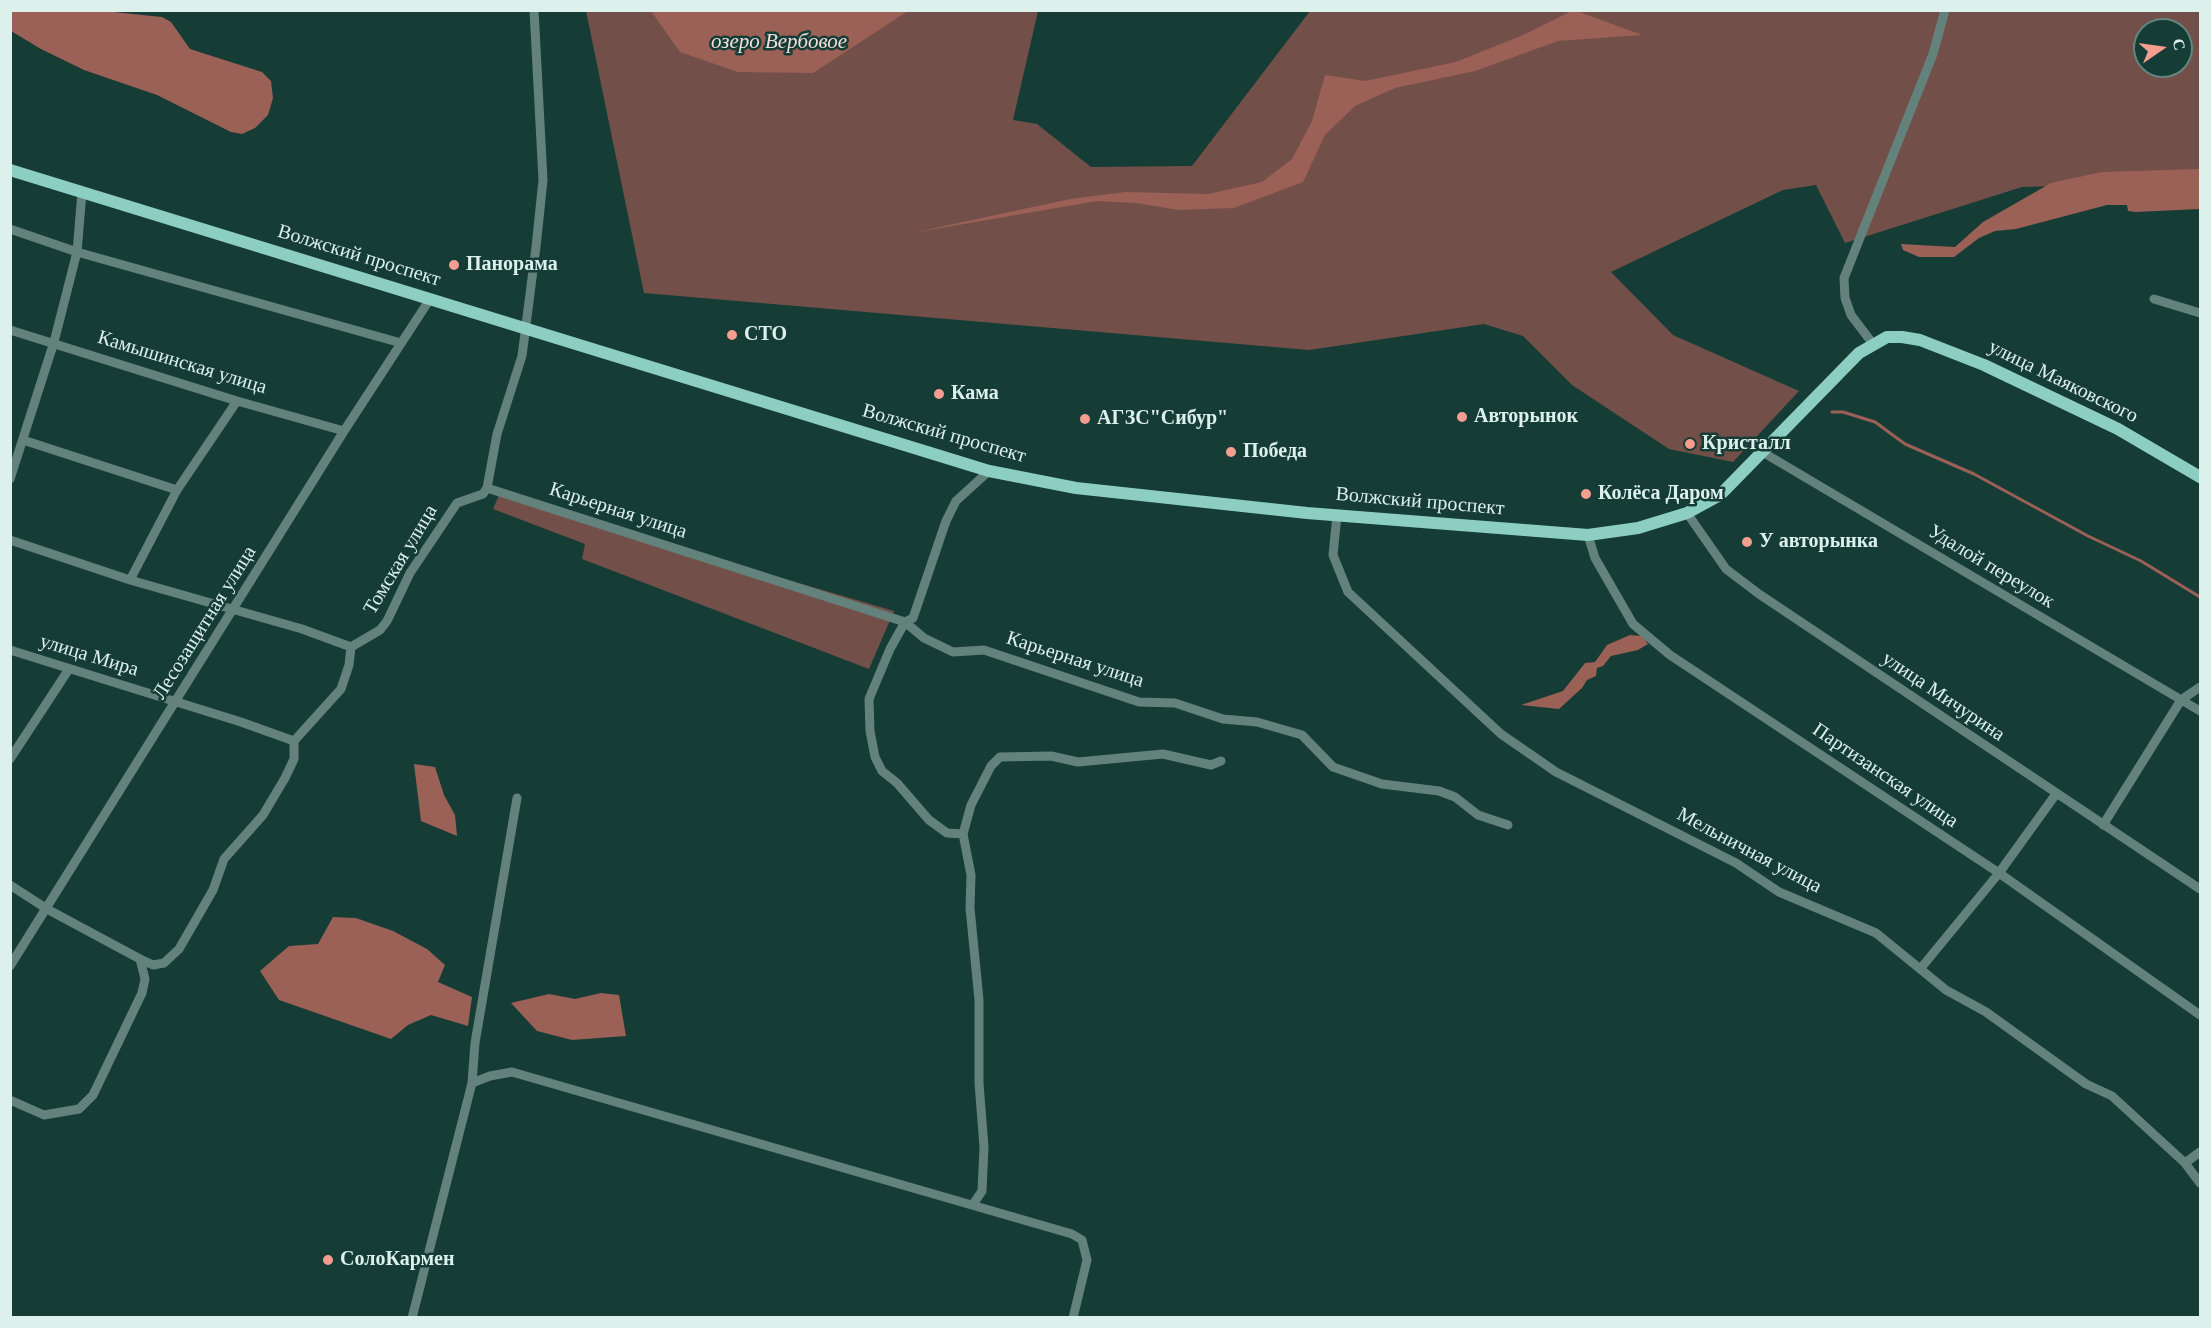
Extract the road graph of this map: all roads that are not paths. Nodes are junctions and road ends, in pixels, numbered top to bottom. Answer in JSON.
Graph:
{"nodes":[{"id":1,"x":534,"y":10,"type":"edge"},
{"id":2,"x":1945,"y":10,"type":"edge"},
{"id":3,"x":10,"y":170,"type":"edge"},
{"id":4,"x":82,"y":192,"type":"junction"},
{"id":5,"x":10,"y":229,"type":"edge"},
{"id":6,"x":77,"y":252,"type":"junction"},
{"id":7,"x":430,"y":299,"type":"junction"},
{"id":8,"x":2154,"y":299,"type":"dead end"},
{"id":9,"x":2200,"y":314,"type":"edge"},
{"id":10,"x":524,"y":328,"type":"junction"},
{"id":11,"x":10,"y":330,"type":"edge"},
{"id":12,"x":1902,"y":337,"type":"joint"},
{"id":13,"x":54,"y":342,"type":"junction"},
{"id":14,"x":401,"y":344,"type":"junction"},
{"id":15,"x":1873,"y":344,"type":"junction"},
{"id":16,"x":237,"y":401,"type":"junction"},
{"id":17,"x":344,"y":431,"type":"junction"},
{"id":18,"x":23,"y":440,"type":"junction"},
{"id":19,"x":1764,"y":453,"type":"junction"},
{"id":20,"x":989,"y":471,"type":"junction"},
{"id":21,"x":2200,"y":477,"type":"edge"},
{"id":22,"x":10,"y":479,"type":"edge"},
{"id":23,"x":488,"y":488,"type":"junction"},
{"id":24,"x":177,"y":490,"type":"junction"},
{"id":25,"x":1687,"y":513,"type":"junction"},
{"id":26,"x":1337,"y":515,"type":"junction"},
{"id":27,"x":1588,"y":536,"type":"junction"},
{"id":28,"x":10,"y":540,"type":"edge"},
{"id":29,"x":130,"y":580,"type":"junction"},
{"id":30,"x":233,"y":610,"type":"junction"},
{"id":31,"x":905,"y":622,"type":"junction"},
{"id":32,"x":351,"y":647,"type":"junction"},
{"id":33,"x":10,"y":650,"type":"edge"},
{"id":34,"x":69,"y":669,"type":"junction"},
{"id":35,"x":2200,"y":687,"type":"edge"},
{"id":36,"x":2181,"y":700,"type":"junction"},
{"id":37,"x":177,"y":702,"type":"junction"},
{"id":38,"x":2200,"y":711,"type":"edge"},
{"id":39,"x":294,"y":741,"type":"junction"},
{"id":40,"x":11,"y":757,"type":"edge"},
{"id":41,"x":1221,"y":761,"type":"dead end"},
{"id":42,"x":2056,"y":794,"type":"junction"},
{"id":43,"x":517,"y":798,"type":"dead end"},
{"id":44,"x":1508,"y":825,"type":"dead end"},
{"id":45,"x":2103,"y":825,"type":"junction"},
{"id":46,"x":963,"y":834,"type":"junction"},
{"id":47,"x":1998,"y":873,"type":"junction"},
{"id":48,"x":10,"y":885,"type":"edge"},
{"id":49,"x":2200,"y":889,"type":"edge"},
{"id":50,"x":47,"y":909,"type":"junction"},
{"id":51,"x":140,"y":959,"type":"junction"},
{"id":52,"x":10,"y":966,"type":"edge"},
{"id":53,"x":1921,"y":968,"type":"junction"},
{"id":54,"x":2200,"y":1015,"type":"edge"},
{"id":55,"x":472,"y":1083,"type":"junction"},
{"id":56,"x":10,"y":1100,"type":"edge"},
{"id":57,"x":2200,"y":1152,"type":"edge"},
{"id":58,"x":2185,"y":1164,"type":"junction"},
{"id":59,"x":2200,"y":1183,"type":"edge"},
{"id":60,"x":974,"y":1203,"type":"junction"},
{"id":61,"x":412,"y":1317,"type":"edge"},
{"id":62,"x":1073,"y":1317,"type":"edge"}],
"edges":[{"from":1,"to":10,"type":"street"},
{"from":2,"to":15,"type":"street"},
{"from":3,"to":4,"type":"main road","name":"Волжский проспект"},
{"from":4,"to":6,"type":"street"},
{"from":4,"to":7,"type":"main road","name":"Волжский проспект"},
{"from":5,"to":6,"type":"street"},
{"from":6,"to":13,"type":"street"},
{"from":6,"to":14,"type":"street"},
{"from":7,"to":10,"type":"main road","name":"Волжский проспект"},
{"from":7,"to":14,"type":"street","name":"Лесозащитная улица"},
{"from":8,"to":9,"type":"street"},
{"from":10,"to":20,"type":"main road","name":"Волжский проспект"},
{"from":10,"to":23,"type":"street"},
{"from":11,"to":13,"type":"street","name":"Камышинская улица"},
{"from":12,"to":15,"type":"main road","name":"Волжский проспект"},
{"from":12,"to":21,"type":"main road","name":"улица Маяковского"},
{"from":13,"to":16,"type":"street","name":"Камышинская улица"},
{"from":13,"to":18,"type":"street"},
{"from":14,"to":17,"type":"street","name":"Лесозащитная улица"},
{"from":15,"to":19,"type":"main road","name":"Волжский проспект"},
{"from":16,"to":17,"type":"street","name":"Камышинская улица"},
{"from":16,"to":24,"type":"street"},
{"from":17,"to":30,"type":"street","name":"Лесозащитная улица"},
{"from":18,"to":22,"type":"street"},
{"from":18,"to":24,"type":"street"},
{"from":19,"to":25,"type":"main road","name":"Волжский проспект"},
{"from":19,"to":36,"type":"street","name":"Удалой переулок"},
{"from":20,"to":26,"type":"main road","name":"Волжский проспект"},
{"from":20,"to":31,"type":"street"},
{"from":23,"to":31,"type":"street","name":"Карьерная улица"},
{"from":23,"to":32,"type":"street","name":"Томская улица"},
{"from":24,"to":29,"type":"street"},
{"from":25,"to":27,"type":"main road","name":"Волжский проспект"},
{"from":25,"to":42,"type":"street","name":"улица Мичурина"},
{"from":26,"to":27,"type":"main road","name":"Волжский проспект"},
{"from":26,"to":53,"type":"street","name":"Мельничная улица"},
{"from":27,"to":47,"type":"street","name":"Партизанская улица"},
{"from":28,"to":29,"type":"street"},
{"from":29,"to":30,"type":"street"},
{"from":30,"to":32,"type":"street"},
{"from":30,"to":37,"type":"street","name":"Лесозащитная улица"},
{"from":31,"to":44,"type":"street","name":"Карьерная улица"},
{"from":31,"to":46,"type":"street"},
{"from":32,"to":39,"type":"street"},
{"from":33,"to":34,"type":"street","name":"улица Мира"},
{"from":34,"to":37,"type":"street","name":"улица Мира"},
{"from":34,"to":40,"type":"street"},
{"from":35,"to":36,"type":"street"},
{"from":36,"to":38,"type":"street","name":"Удалой переулок"},
{"from":36,"to":45,"type":"street"},
{"from":37,"to":39,"type":"street","name":"улица Мира"},
{"from":37,"to":50,"type":"street","name":"Лесозащитная улица"},
{"from":39,"to":51,"type":"street"},
{"from":41,"to":46,"type":"street"},
{"from":42,"to":45,"type":"street","name":"улица Мичурина"},
{"from":42,"to":47,"type":"street"},
{"from":43,"to":55,"type":"street"},
{"from":45,"to":49,"type":"street","name":"улица Мичурина"},
{"from":46,"to":60,"type":"street"},
{"from":47,"to":53,"type":"street"},
{"from":47,"to":54,"type":"street","name":"Партизанская улица"},
{"from":48,"to":50,"type":"street"},
{"from":50,"to":51,"type":"street"},
{"from":50,"to":52,"type":"street","name":"Лесозащитная улица"},
{"from":51,"to":56,"type":"street"},
{"from":53,"to":58,"type":"street","name":"Мельничная улица"},
{"from":55,"to":60,"type":"street"},
{"from":55,"to":61,"type":"street"},
{"from":57,"to":58,"type":"street"},
{"from":58,"to":59,"type":"street","name":"Мельничная улица"},
{"from":60,"to":62,"type":"street"}]}
